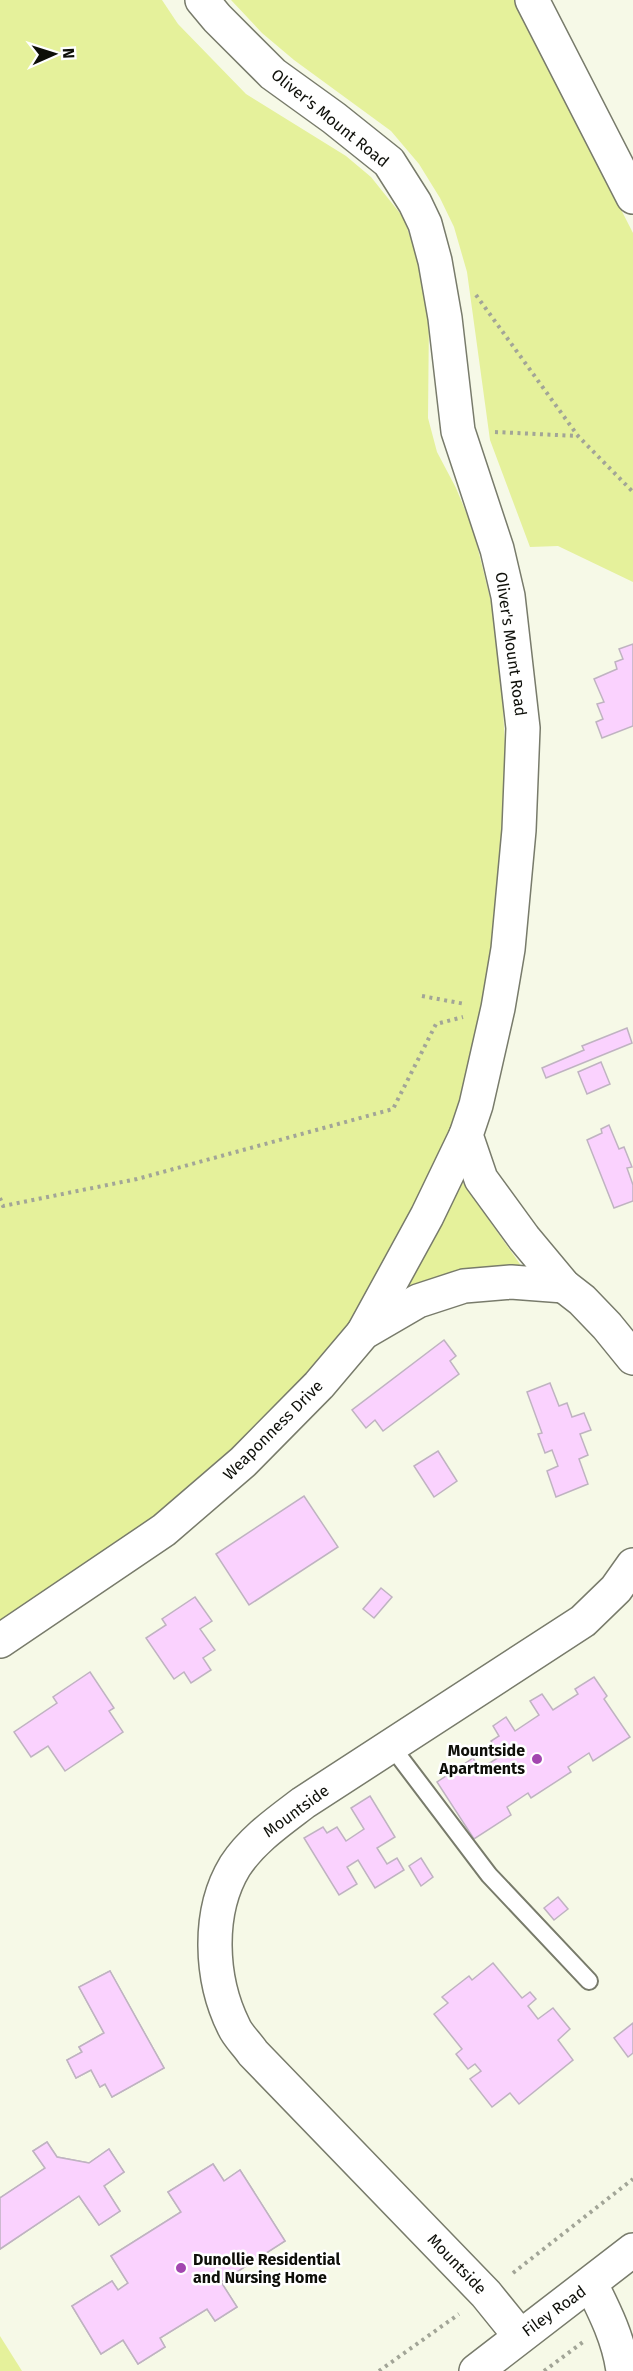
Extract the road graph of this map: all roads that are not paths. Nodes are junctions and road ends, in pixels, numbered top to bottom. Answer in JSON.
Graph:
{"nodes":[{"id":1,"x":202,"y":0,"type":"edge"},
{"id":2,"x":532,"y":0,"type":"edge"},
{"id":3,"x":633,"y":197,"type":"edge"},
{"id":4,"x":466,"y":1135,"type":"junction"},
{"id":5,"x":564,"y":1286,"type":"junction"},
{"id":6,"x":363,"y":1333,"type":"junction"},
{"id":7,"x":633,"y":1358,"type":"edge"},
{"id":8,"x":633,"y":1565,"type":"edge"},
{"id":9,"x":0,"y":1641,"type":"edge"},
{"id":10,"x":392,"y":1747,"type":"junction"},
{"id":11,"x":589,"y":1981,"type":"dead end"},
{"id":12,"x":633,"y":2250,"type":"edge"},
{"id":13,"x":591,"y":2284,"type":"junction"},
{"id":14,"x":520,"y":2336,"type":"junction"},
{"id":15,"x":476,"y":2371,"type":"edge"},
{"id":16,"x":623,"y":2371,"type":"edge"}],
"edges":[{"from":1,"to":4,"type":"main road","name":"Oliver's Mount Road"},
{"from":2,"to":3,"type":"main road"},
{"from":4,"to":5,"type":"main road"},
{"from":4,"to":6,"type":"main road","name":"Oliver's Mount Road"},
{"from":5,"to":6,"type":"main road","name":"Weaponness Drive"},
{"from":5,"to":7,"type":"main road"},
{"from":6,"to":9,"type":"main road","name":"Weaponness Drive"},
{"from":8,"to":10,"type":"main road","name":"Mountside"},
{"from":10,"to":11,"type":"lane"},
{"from":10,"to":14,"type":"main road","name":"Mountside"},
{"from":12,"to":13,"type":"main road","name":"Filey Road"},
{"from":13,"to":14,"type":"main road","name":"Filey Road"},
{"from":13,"to":16,"type":"main road"},
{"from":14,"to":15,"type":"main road","name":"Filey Road"}]}
